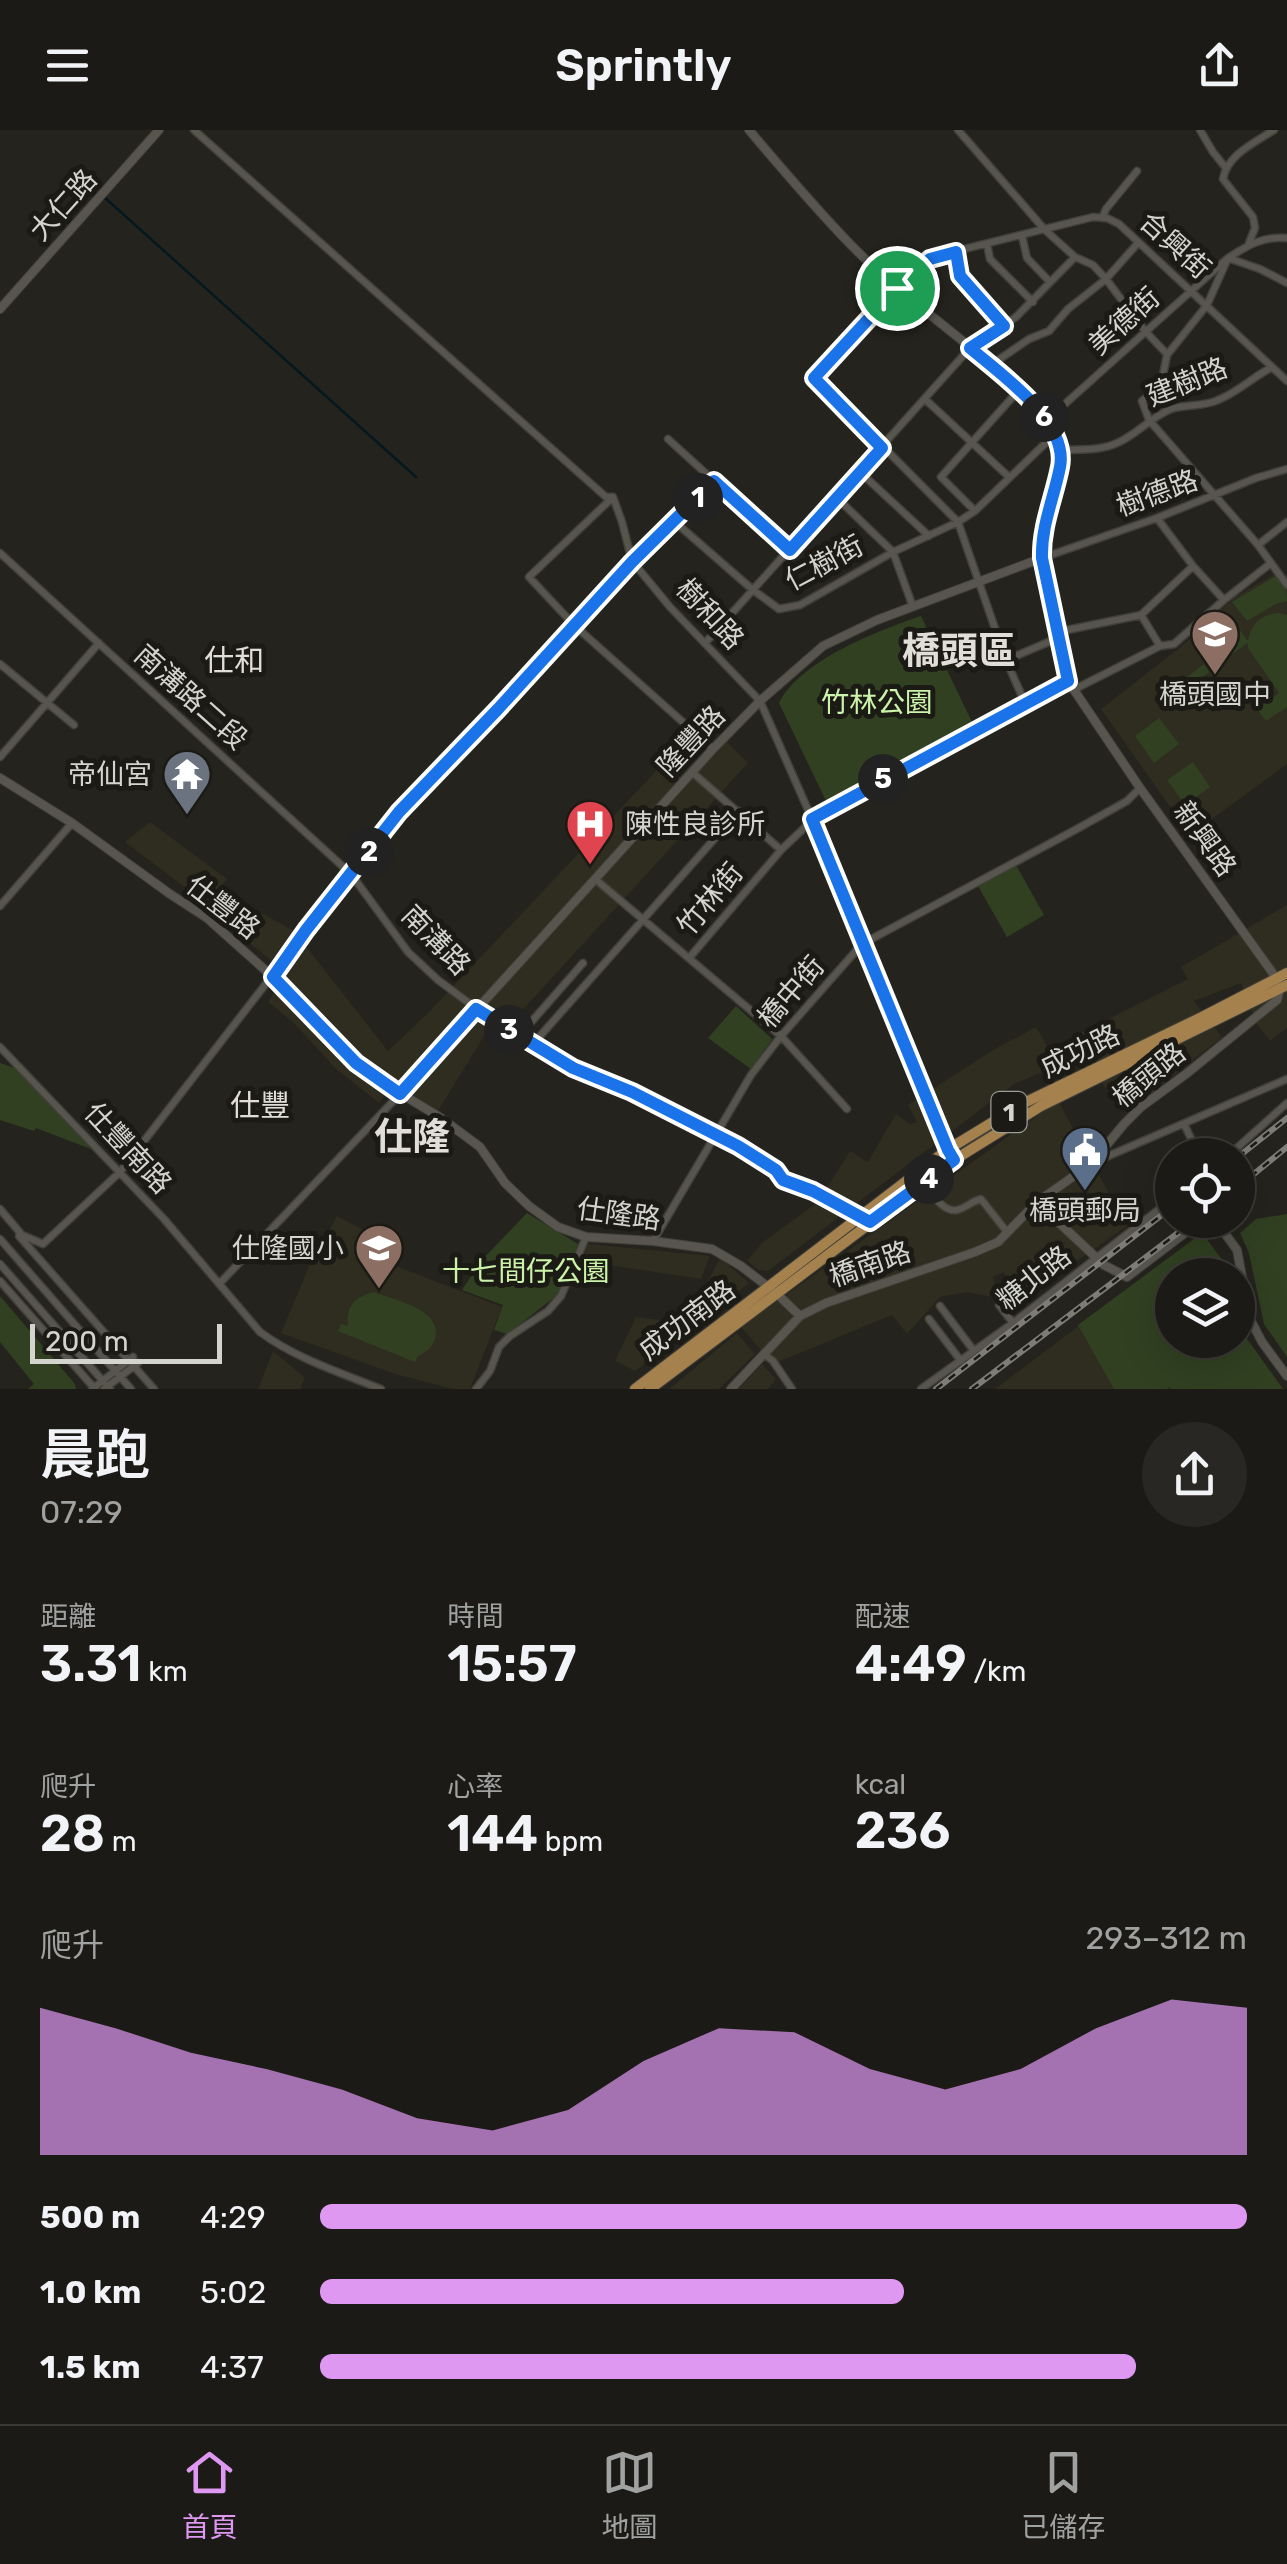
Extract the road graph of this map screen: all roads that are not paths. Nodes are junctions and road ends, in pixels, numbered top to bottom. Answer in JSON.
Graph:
{"nodes":[{"id":1,"x":159,"y":130,"type":"edge"},
{"id":2,"x":194,"y":130,"type":"edge"},
{"id":3,"x":749,"y":130,"type":"edge"},
{"id":4,"x":958,"y":130,"type":"edge"},
{"id":5,"x":1200,"y":130,"type":"edge"},
{"id":6,"x":1274,"y":130,"type":"edge"},
{"id":7,"x":1225,"y":167,"type":"junction"},
{"id":8,"x":1137,"y":172,"type":"dead end"},
{"id":9,"x":1102,"y":218,"type":"junction"},
{"id":10,"x":1044,"y":230,"type":"junction"},
{"id":11,"x":1022,"y":236,"type":"junction"},
{"id":12,"x":1287,"y":238,"type":"edge"},
{"id":13,"x":1138,"y":243,"type":"junction"},
{"id":14,"x":987,"y":244,"type":"junction"},
{"id":15,"x":1248,"y":244,"type":"junction"},
{"id":16,"x":956,"y":252,"type":"junction"},
{"id":17,"x":1075,"y":258,"type":"junction"},
{"id":18,"x":1228,"y":258,"type":"junction"},
{"id":19,"x":1106,"y":278,"type":"junction"},
{"id":20,"x":1050,"y":282,"type":"junction"},
{"id":21,"x":1287,"y":282,"type":"edge"},
{"id":22,"x":897,"y":288,"type":"junction"},
{"id":23,"x":1192,"y":290,"type":"junction"},
{"id":24,"x":1032,"y":302,"type":"junction"},
{"id":25,"x":1207,"y":304,"type":"junction"},
{"id":26,"x":0,"y":309,"type":"edge"},
{"id":27,"x":1004,"y":326,"type":"junction"},
{"id":28,"x":1145,"y":331,"type":"junction"},
{"id":29,"x":970,"y":348,"type":"junction"},
{"id":30,"x":1167,"y":355,"type":"junction"},
{"id":31,"x":991,"y":366,"type":"junction"},
{"id":32,"x":1272,"y":367,"type":"junction"},
{"id":33,"x":1287,"y":382,"type":"edge"},
{"id":34,"x":1018,"y":390,"type":"junction"},
{"id":35,"x":926,"y":400,"type":"junction"},
{"id":36,"x":1047,"y":420,"type":"junction"},
{"id":37,"x":1149,"y":420,"type":"junction"},
{"id":38,"x":1056,"y":434,"type":"junction"},
{"id":39,"x":668,"y":439,"type":"dead end"},
{"id":40,"x":972,"y":442,"type":"junction"},
{"id":41,"x":882,"y":448,"type":"junction"},
{"id":42,"x":1062,"y":450,"type":"junction"},
{"id":43,"x":1287,"y":470,"type":"edge"},
{"id":44,"x":860,"y":472,"type":"junction"},
{"id":45,"x":1009,"y":477,"type":"junction"},
{"id":46,"x":714,"y":481,"type":"junction"},
{"id":47,"x":1214,"y":495,"type":"junction"},
{"id":48,"x":613,"y":498,"type":"junction"},
{"id":49,"x":837,"y":498,"type":"junction"},
{"id":50,"x":975,"y":510,"type":"junction"},
{"id":51,"x":1157,"y":518,"type":"junction"},
{"id":52,"x":675,"y":522,"type":"junction"},
{"id":53,"x":958,"y":522,"type":"junction"},
{"id":54,"x":1287,"y":522,"type":"edge"},
{"id":55,"x":929,"y":536,"type":"junction"},
{"id":56,"x":1258,"y":546,"type":"junction"},
{"id":57,"x":790,"y":550,"type":"junction"},
{"id":58,"x":892,"y":552,"type":"junction"},
{"id":59,"x":0,"y":553,"type":"edge"},
{"id":60,"x":1042,"y":558,"type":"junction"},
{"id":61,"x":632,"y":562,"type":"junction"},
{"id":62,"x":1271,"y":563,"type":"junction"},
{"id":63,"x":1193,"y":566,"type":"junction"},
{"id":64,"x":978,"y":583,"type":"junction"},
{"id":65,"x":1287,"y":585,"type":"edge"},
{"id":66,"x":753,"y":590,"type":"junction"},
{"id":67,"x":1224,"y":600,"type":"junction"},
{"id":68,"x":913,"y":607,"type":"junction"},
{"id":69,"x":1141,"y":615,"type":"junction"},
{"id":70,"x":574,"y":625,"type":"junction"},
{"id":71,"x":1057,"y":635,"type":"junction"},
{"id":72,"x":99,"y":642,"type":"junction"},
{"id":73,"x":706,"y":642,"type":"junction"},
{"id":74,"x":1160,"y":646,"type":"junction"},
{"id":75,"x":1006,"y":660,"type":"junction"},
{"id":76,"x":0,"y":664,"type":"edge"},
{"id":77,"x":1070,"y":686,"type":"junction"},
{"id":78,"x":760,"y":701,"type":"junction"},
{"id":79,"x":47,"y":702,"type":"junction"},
{"id":80,"x":1025,"y":703,"type":"junction"},
{"id":81,"x":74,"y":725,"type":"dead end"},
{"id":82,"x":713,"y":749,"type":"junction"},
{"id":83,"x":0,"y":756,"type":"edge"},
{"id":84,"x":692,"y":772,"type":"junction"},
{"id":85,"x":0,"y":778,"type":"edge"},
{"id":86,"x":1140,"y":788,"type":"junction"},
{"id":87,"x":739,"y":811,"type":"junction"},
{"id":88,"x":812,"y":819,"type":"junction"},
{"id":89,"x":72,"y":823,"type":"junction"},
{"id":90,"x":781,"y":850,"type":"junction"},
{"id":91,"x":351,"y":874,"type":"junction"},
{"id":92,"x":595,"y":879,"type":"junction"},
{"id":93,"x":0,"y":906,"type":"edge"},
{"id":94,"x":643,"y":920,"type":"junction"},
{"id":95,"x":862,"y":944,"type":"junction"},
{"id":96,"x":690,"y":957,"type":"junction"},
{"id":97,"x":583,"y":963,"type":"dead end"},
{"id":98,"x":273,"y":977,"type":"junction"},
{"id":99,"x":1283,"y":981,"type":"edge"},
{"id":100,"x":476,"y":1009,"type":"junction"},
{"id":101,"x":518,"y":1036,"type":"junction"},
{"id":102,"x":781,"y":1036,"type":"junction"},
{"id":103,"x":533,"y":1044,"type":"junction"},
{"id":104,"x":0,"y":1047,"type":"edge"},
{"id":105,"x":1287,"y":1078,"type":"edge"},
{"id":106,"x":400,"y":1094,"type":"junction"},
{"id":107,"x":1287,"y":1104,"type":"edge"},
{"id":108,"x":847,"y":1108,"type":"dead end"},
{"id":109,"x":1184,"y":1124,"type":"junction"},
{"id":110,"x":716,"y":1136,"type":"junction"},
{"id":111,"x":1191,"y":1138,"type":"edge"},
{"id":112,"x":1248,"y":1138,"type":"edge"},
{"id":113,"x":951,"y":1155,"type":"junction"},
{"id":114,"x":1091,"y":1164,"type":"junction"},
{"id":115,"x":120,"y":1172,"type":"junction"},
{"id":116,"x":922,"y":1183,"type":"junction"},
{"id":117,"x":1037,"y":1202,"type":"junction"},
{"id":118,"x":0,"y":1212,"type":"edge"},
{"id":119,"x":1155,"y":1212,"type":"edge"},
{"id":120,"x":865,"y":1219,"type":"junction"},
{"id":121,"x":1007,"y":1232,"type":"junction"},
{"id":122,"x":586,"y":1237,"type":"junction"},
{"id":123,"x":1178,"y":1238,"type":"edge"},
{"id":124,"x":1228,"y":1238,"type":"edge"},
{"id":125,"x":0,"y":1239,"type":"edge"},
{"id":126,"x":653,"y":1242,"type":"junction"},
{"id":127,"x":1097,"y":1258,"type":"junction"},
{"id":128,"x":0,"y":1264,"type":"edge"},
{"id":129,"x":0,"y":1282,"type":"edge"},
{"id":130,"x":220,"y":1283,"type":"junction"},
{"id":131,"x":772,"y":1290,"type":"junction"},
{"id":132,"x":998,"y":1305,"type":"dead end"},
{"id":133,"x":940,"y":1306,"type":"dead end"},
{"id":134,"x":800,"y":1316,"type":"junction"},
{"id":135,"x":928,"y":1318,"type":"dead end"},
{"id":136,"x":1012,"y":1323,"type":"junction"},
{"id":137,"x":974,"y":1351,"type":"junction"},
{"id":138,"x":764,"y":1354,"type":"junction"},
{"id":139,"x":961,"y":1361,"type":"junction"},
{"id":140,"x":133,"y":1362,"type":"junction"},
{"id":141,"x":118,"y":1374,"type":"junction"},
{"id":142,"x":1287,"y":1376,"type":"edge"},
{"id":143,"x":106,"y":1386,"type":"edge"},
{"id":144,"x":94,"y":1389,"type":"edge"},
{"id":145,"x":132,"y":1389,"type":"edge"},
{"id":146,"x":154,"y":1389,"type":"edge"},
{"id":147,"x":381,"y":1389,"type":"edge"},
{"id":148,"x":476,"y":1389,"type":"edge"},
{"id":149,"x":634,"y":1389,"type":"edge"},
{"id":150,"x":650,"y":1389,"type":"edge"},
{"id":151,"x":732,"y":1389,"type":"edge"},
{"id":152,"x":792,"y":1389,"type":"edge"},
{"id":153,"x":921,"y":1389,"type":"edge"}],
"edges":[{"from":1,"to":26,"type":"street","name":"大仁路"},
{"from":2,"to":48,"type":"street"},
{"from":3,"to":22,"type":"street"},
{"from":4,"to":10,"type":"street"},
{"from":5,"to":7,"type":"street"},
{"from":6,"to":7,"type":"street"},
{"from":7,"to":15,"type":"street"},
{"from":8,"to":9,"type":"street"},
{"from":9,"to":10,"type":"street","name":"合興街"},
{"from":9,"to":13,"type":"street","name":"合興街"},
{"from":10,"to":11,"type":"street","name":"合興街"},
{"from":10,"to":17,"type":"street"},
{"from":11,"to":14,"type":"street","name":"合興街"},
{"from":11,"to":20,"type":"street"},
{"from":12,"to":15,"type":"street","name":"美德街"},
{"from":13,"to":19,"type":"street"},
{"from":13,"to":23,"type":"street","name":"合興街"},
{"from":14,"to":16,"type":"street","name":"合興街"},
{"from":14,"to":24,"type":"street"},
{"from":15,"to":18,"type":"street","name":"美德街"},
{"from":16,"to":22,"type":"street","name":"合興街"},
{"from":16,"to":27,"type":"street"},
{"from":17,"to":19,"type":"street"},
{"from":17,"to":20,"type":"street"},
{"from":18,"to":21,"type":"street"},
{"from":18,"to":23,"type":"street","name":"美德街"},
{"from":18,"to":25,"type":"street"},
{"from":19,"to":28,"type":"street"},
{"from":19,"to":31,"type":"street"},
{"from":20,"to":24,"type":"street"},
{"from":22,"to":29,"type":"street"},
{"from":22,"to":41,"type":"street","name":"合興街"},
{"from":23,"to":25,"type":"street","name":"合興街"},
{"from":23,"to":28,"type":"street","name":"美德街"},
{"from":24,"to":27,"type":"street"},
{"from":25,"to":30,"type":"street"},
{"from":25,"to":32,"type":"street","name":"合興街"},
{"from":27,"to":29,"type":"street"},
{"from":28,"to":30,"type":"street"},
{"from":28,"to":36,"type":"street","name":"美德街"},
{"from":29,"to":31,"type":"street"},
{"from":29,"to":35,"type":"street"},
{"from":30,"to":37,"type":"street"},
{"from":31,"to":34,"type":"street"},
{"from":32,"to":33,"type":"street","name":"合興街"},
{"from":32,"to":37,"type":"street","name":"建樹路"},
{"from":34,"to":36,"type":"street"},
{"from":34,"to":40,"type":"street"},
{"from":35,"to":40,"type":"street"},
{"from":35,"to":41,"type":"street"},
{"from":36,"to":38,"type":"street"},
{"from":37,"to":42,"type":"street","name":"建樹路"},
{"from":37,"to":47,"type":"street"},
{"from":38,"to":42,"type":"street"},
{"from":38,"to":45,"type":"street","name":"仁樹街"},
{"from":39,"to":46,"type":"street"},
{"from":40,"to":45,"type":"street"},
{"from":40,"to":50,"type":"street"},
{"from":41,"to":44,"type":"street"},
{"from":41,"to":53,"type":"street"},
{"from":42,"to":60,"type":"street","name":"新興路"},
{"from":43,"to":47,"type":"street","name":"樹德路"},
{"from":44,"to":49,"type":"street"},
{"from":44,"to":55,"type":"street"},
{"from":45,"to":50,"type":"street","name":"仁樹街"},
{"from":46,"to":52,"type":"street"},
{"from":46,"to":57,"type":"street"},
{"from":47,"to":51,"type":"street","name":"樹德路"},
{"from":47,"to":56,"type":"street"},
{"from":48,"to":61,"type":"street","name":"樹和路"},
{"from":48,"to":70,"type":"street"},
{"from":49,"to":57,"type":"street"},
{"from":49,"to":58,"type":"street"},
{"from":50,"to":53,"type":"street","name":"仁樹街"},
{"from":51,"to":60,"type":"street","name":"樹德路"},
{"from":51,"to":63,"type":"street"},
{"from":52,"to":61,"type":"street"},
{"from":52,"to":66,"type":"street","name":"仁樹街"},
{"from":53,"to":55,"type":"street","name":"仁樹街"},
{"from":53,"to":64,"type":"street"},
{"from":54,"to":56,"type":"street"},
{"from":55,"to":58,"type":"street","name":"仁樹街"},
{"from":56,"to":62,"type":"street"},
{"from":57,"to":66,"type":"street"},
{"from":58,"to":66,"type":"street","name":"仁樹街"},
{"from":58,"to":68,"type":"street"},
{"from":59,"to":72,"type":"street","name":"南溝路二段"},
{"from":60,"to":64,"type":"street","name":"隆豐路"},
{"from":60,"to":71,"type":"street","name":"新興路"},
{"from":61,"to":70,"type":"street"},
{"from":61,"to":73,"type":"street","name":"樹和路"},
{"from":62,"to":65,"type":"street"},
{"from":62,"to":67,"type":"street","name":"竹林街"},
{"from":63,"to":67,"type":"street"},
{"from":63,"to":69,"type":"street"},
{"from":64,"to":68,"type":"street","name":"隆豐路"},
{"from":64,"to":75,"type":"street"},
{"from":66,"to":73,"type":"street"},
{"from":67,"to":74,"type":"street","name":"竹林街"},
{"from":68,"to":78,"type":"street","name":"隆豐路"},
{"from":69,"to":71,"type":"street"},
{"from":69,"to":74,"type":"street"},
{"from":70,"to":82,"type":"street"},
{"from":70,"to":91,"type":"street"},
{"from":71,"to":75,"type":"street"},
{"from":71,"to":77,"type":"street","name":"新興路"},
{"from":72,"to":79,"type":"street"},
{"from":72,"to":91,"type":"street","name":"南溝路二段"},
{"from":73,"to":78,"type":"street","name":"樹和路"},
{"from":74,"to":77,"type":"street","name":"竹林街"},
{"from":75,"to":80,"type":"street"},
{"from":76,"to":79,"type":"street"},
{"from":77,"to":80,"type":"street","name":"竹林街"},
{"from":77,"to":86,"type":"street","name":"新興路"},
{"from":78,"to":82,"type":"street","name":"隆豐路"},
{"from":78,"to":88,"type":"street","name":"樹和路"},
{"from":79,"to":81,"type":"street"},
{"from":79,"to":83,"type":"street"},
{"from":80,"to":88,"type":"street","name":"竹林街"},
{"from":82,"to":84,"type":"street","name":"隆豐路"},
{"from":84,"to":87,"type":"street"},
{"from":84,"to":92,"type":"street","name":"隆豐路"},
{"from":85,"to":89,"type":"street","name":"仕豐路"},
{"from":86,"to":95,"type":"street","name":"橋中街"},
{"from":86,"to":99,"type":"street","name":"新興路"},
{"from":87,"to":90,"type":"street"},
{"from":87,"to":94,"type":"street"},
{"from":88,"to":90,"type":"street","name":"竹林街"},
{"from":88,"to":95,"type":"street","name":"樹和路"},
{"from":89,"to":93,"type":"street"},
{"from":89,"to":98,"type":"street","name":"仕豐路"},
{"from":90,"to":96,"type":"street","name":"竹林街"},
{"from":91,"to":98,"type":"street"},
{"from":91,"to":100,"type":"street","name":"南溝路"},
{"from":92,"to":94,"type":"street"},
{"from":92,"to":100,"type":"street","name":"隆豐路"},
{"from":94,"to":96,"type":"street"},
{"from":94,"to":103,"type":"street"},
{"from":95,"to":102,"type":"street","name":"橋中街"},
{"from":95,"to":113,"type":"street","name":"樹和路"},
{"from":96,"to":102,"type":"street"},
{"from":97,"to":101,"type":"street"},
{"from":98,"to":106,"type":"street","name":"仕豐路"},
{"from":98,"to":115,"type":"street"},
{"from":99,"to":113,"type":"main road","name":"成功路","number":"1"},
{"from":99,"to":114,"type":"street","name":"橋頭路"},
{"from":100,"to":101,"type":"street","name":"南溝路"},
{"from":100,"to":106,"type":"street","name":"隆豐路"},
{"from":101,"to":103,"type":"street","name":"南溝路"},
{"from":102,"to":108,"type":"street"},
{"from":102,"to":110,"type":"street","name":"橋中街"},
{"from":103,"to":110,"type":"street","name":"南溝路"},
{"from":104,"to":115,"type":"street","name":"仕豐南路"},
{"from":105,"to":109,"type":"street"},
{"from":106,"to":122,"type":"street","name":"仕隆路"},
{"from":106,"to":130,"type":"street"},
{"from":107,"to":112,"type":"street"},
{"from":109,"to":111,"type":"street"},
{"from":109,"to":114,"type":"street"},
{"from":110,"to":120,"type":"street","name":"南溝路"},
{"from":110,"to":126,"type":"street","name":"橋中街"},
{"from":113,"to":116,"type":"main road","name":"成功路","number":"1"},
{"from":113,"to":120,"type":"main road","name":"成功路","number":"1"},
{"from":114,"to":117,"type":"street","name":"橋頭路"},
{"from":115,"to":118,"type":"street"},
{"from":115,"to":130,"type":"street","name":"仕豐南路"},
{"from":116,"to":120,"type":"main road","name":"成功路","number":"1"},
{"from":116,"to":121,"type":"street"},
{"from":117,"to":121,"type":"street","name":"橋南路"},
{"from":117,"to":127,"type":"street"},
{"from":118,"to":140,"type":"street"},
{"from":119,"to":127,"type":"street","name":"糖北路"},
{"from":120,"to":131,"type":"main road","name":"成功路","number":"1"},
{"from":121,"to":134,"type":"street","name":"橋南路"},
{"from":122,"to":126,"type":"street","name":"仕隆路"},
{"from":122,"to":148,"type":"street"},
{"from":123,"to":127,"type":"street"},
{"from":124,"to":142,"type":"street"},
{"from":125,"to":141,"type":"street"},
{"from":126,"to":131,"type":"street","name":"仕隆路"},
{"from":127,"to":136,"type":"street","name":"糖北路"},
{"from":128,"to":143,"type":"street"},
{"from":129,"to":144,"type":"street"},
{"from":130,"to":147,"type":"street","name":"仕豐南路"},
{"from":131,"to":134,"type":"street","name":"仕隆路"},
{"from":131,"to":149,"type":"main road","name":"成功南路","number":"1"},
{"from":131,"to":150,"type":"main road","name":"成功南路","number":"1"},
{"from":132,"to":136,"type":"street"},
{"from":133,"to":137,"type":"street"},
{"from":134,"to":138,"type":"street","name":"橋南路"},
{"from":135,"to":139,"type":"street"},
{"from":136,"to":137,"type":"street","name":"糖北路"},
{"from":137,"to":139,"type":"street","name":"糖北路"},
{"from":138,"to":151,"type":"street","name":"橋南路"},
{"from":138,"to":152,"type":"street"},
{"from":139,"to":153,"type":"street","name":"糖北路"},
{"from":140,"to":141,"type":"street"},
{"from":140,"to":146,"type":"street"},
{"from":141,"to":143,"type":"street"},
{"from":141,"to":145,"type":"street"},
{"from":143,"to":144,"type":"street"}]}
